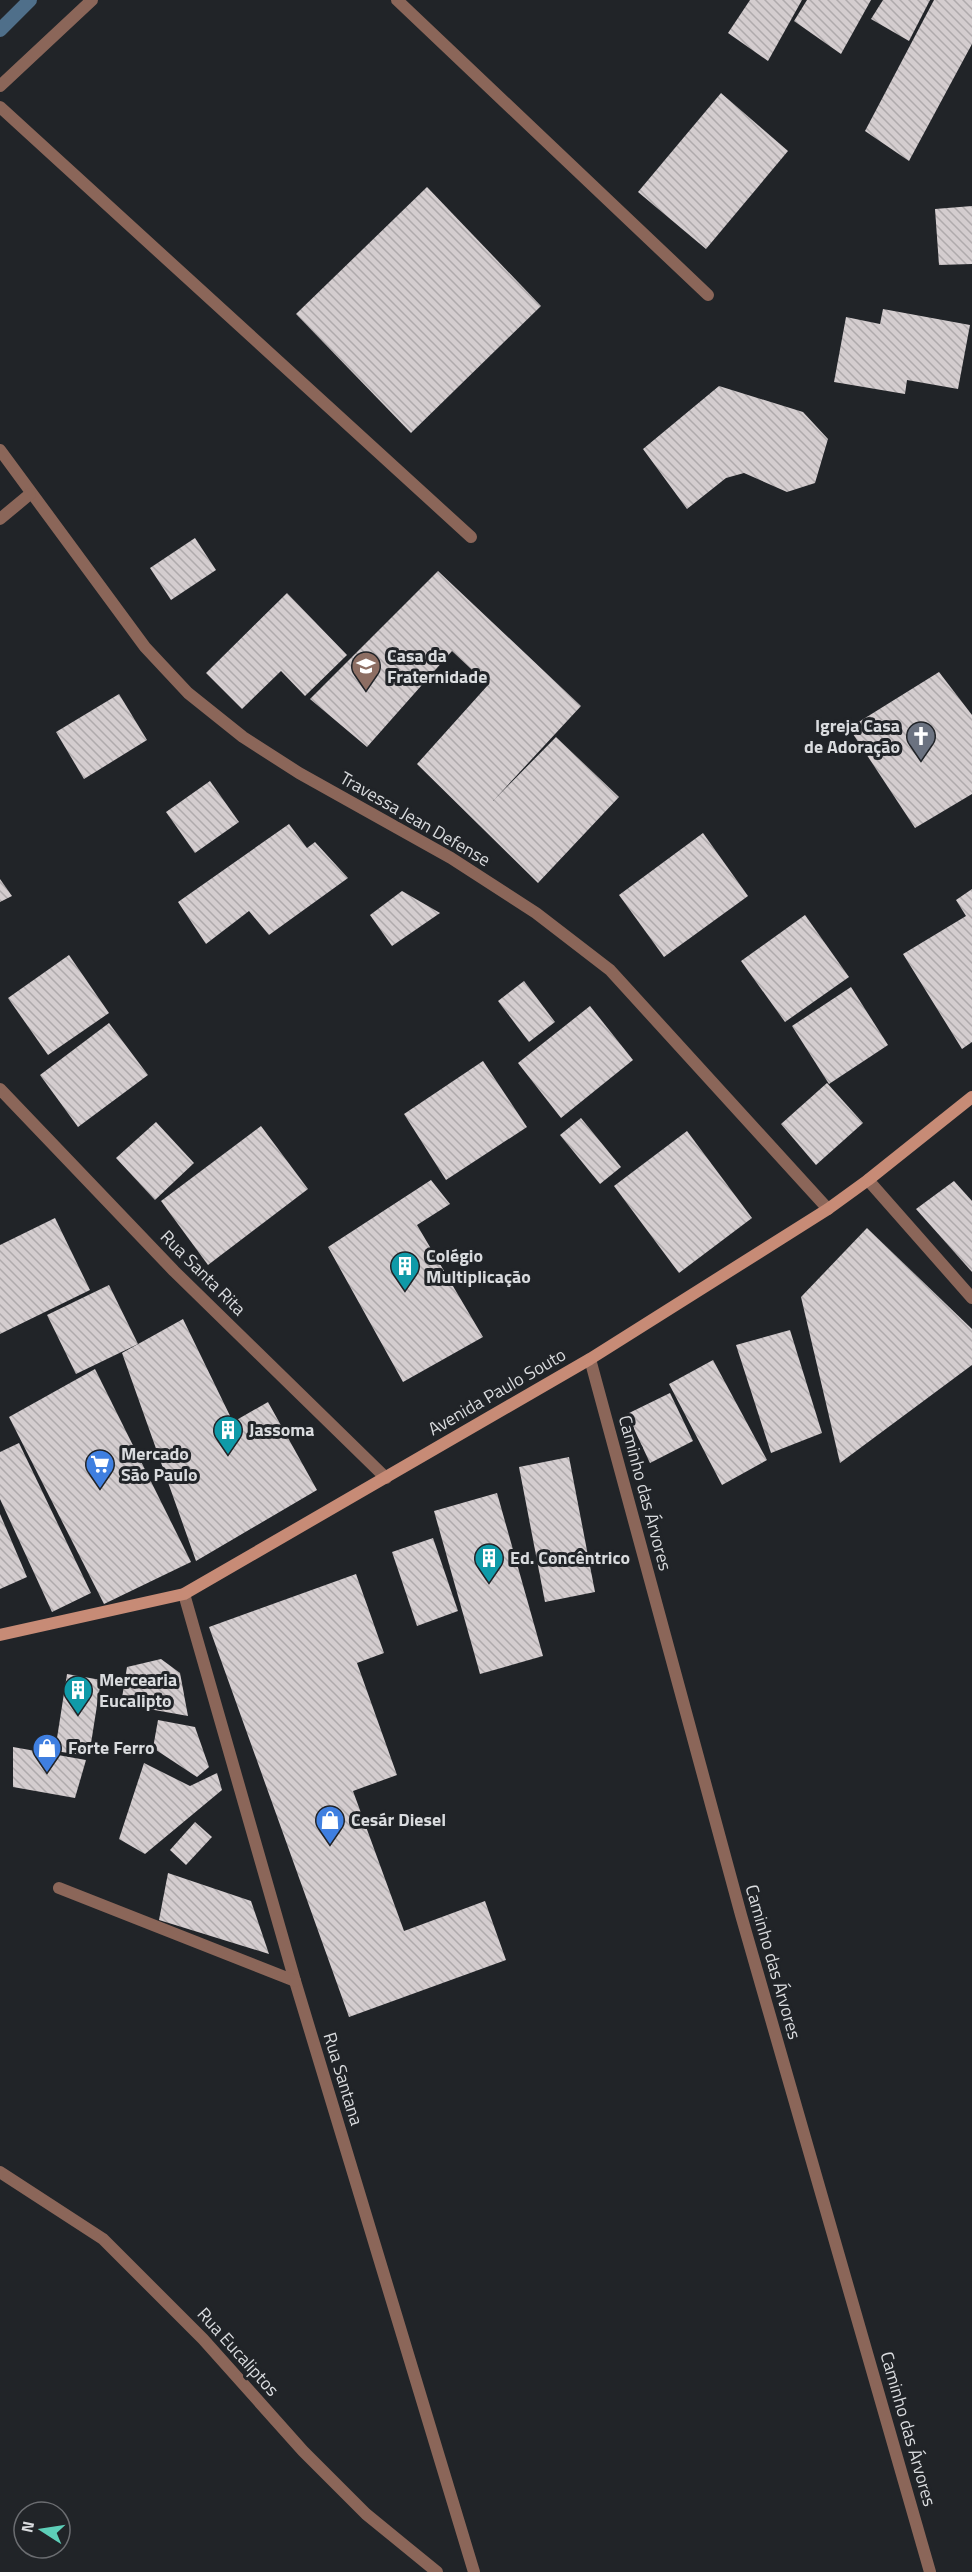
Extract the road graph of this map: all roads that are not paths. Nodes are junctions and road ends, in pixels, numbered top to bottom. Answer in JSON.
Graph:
{"nodes":[{"id":1,"x":92,"y":0,"type":"edge"},
{"id":2,"x":397,"y":0,"type":"edge"},
{"id":3,"x":0,"y":86,"type":"edge"},
{"id":4,"x":0,"y":107,"type":"edge"},
{"id":5,"x":708,"y":295,"type":"dead end"},
{"id":6,"x":0,"y":450,"type":"edge"},
{"id":7,"x":30,"y":494,"type":"junction"},
{"id":8,"x":0,"y":519,"type":"edge"},
{"id":9,"x":471,"y":537,"type":"dead end"},
{"id":10,"x":0,"y":1089,"type":"edge"},
{"id":11,"x":972,"y":1097,"type":"edge"},
{"id":12,"x":868,"y":1180,"type":"junction"},
{"id":13,"x":828,"y":1209,"type":"junction"},
{"id":14,"x":972,"y":1298,"type":"edge"},
{"id":15,"x":590,"y":1359,"type":"junction"},
{"id":16,"x":386,"y":1478,"type":"junction"},
{"id":17,"x":184,"y":1594,"type":"junction"},
{"id":18,"x":0,"y":1635,"type":"edge"},
{"id":19,"x":59,"y":1888,"type":"dead end"},
{"id":20,"x":295,"y":1981,"type":"junction"},
{"id":21,"x":0,"y":2172,"type":"edge"},
{"id":22,"x":437,"y":2572,"type":"edge"},
{"id":23,"x":474,"y":2572,"type":"edge"},
{"id":24,"x":930,"y":2572,"type":"edge"}],
"edges":[{"from":1,"to":3,"type":"street"},
{"from":2,"to":5,"type":"street"},
{"from":4,"to":9,"type":"street"},
{"from":6,"to":7,"type":"street","name":"Travessa Jean Defense"},
{"from":7,"to":8,"type":"street"},
{"from":7,"to":13,"type":"street","name":"Travessa Jean Defense"},
{"from":10,"to":16,"type":"street","name":"Rua Santa Rita"},
{"from":11,"to":12,"type":"main road","name":"Avenida Paulo Souto"},
{"from":12,"to":13,"type":"main road","name":"Avenida Paulo Souto"},
{"from":12,"to":14,"type":"street"},
{"from":13,"to":15,"type":"main road","name":"Avenida Paulo Souto"},
{"from":15,"to":16,"type":"main road","name":"Avenida Paulo Souto"},
{"from":15,"to":24,"type":"street","name":"Caminho das Árvores"},
{"from":16,"to":17,"type":"main road","name":"Avenida Paulo Souto"},
{"from":17,"to":18,"type":"main road","name":"Avenida Paulo Souto"},
{"from":17,"to":20,"type":"street","name":"Rua Santana"},
{"from":19,"to":20,"type":"street"},
{"from":20,"to":23,"type":"street","name":"Rua Santana"},
{"from":21,"to":22,"type":"street","name":"Rua Eucaliptos"}]}
